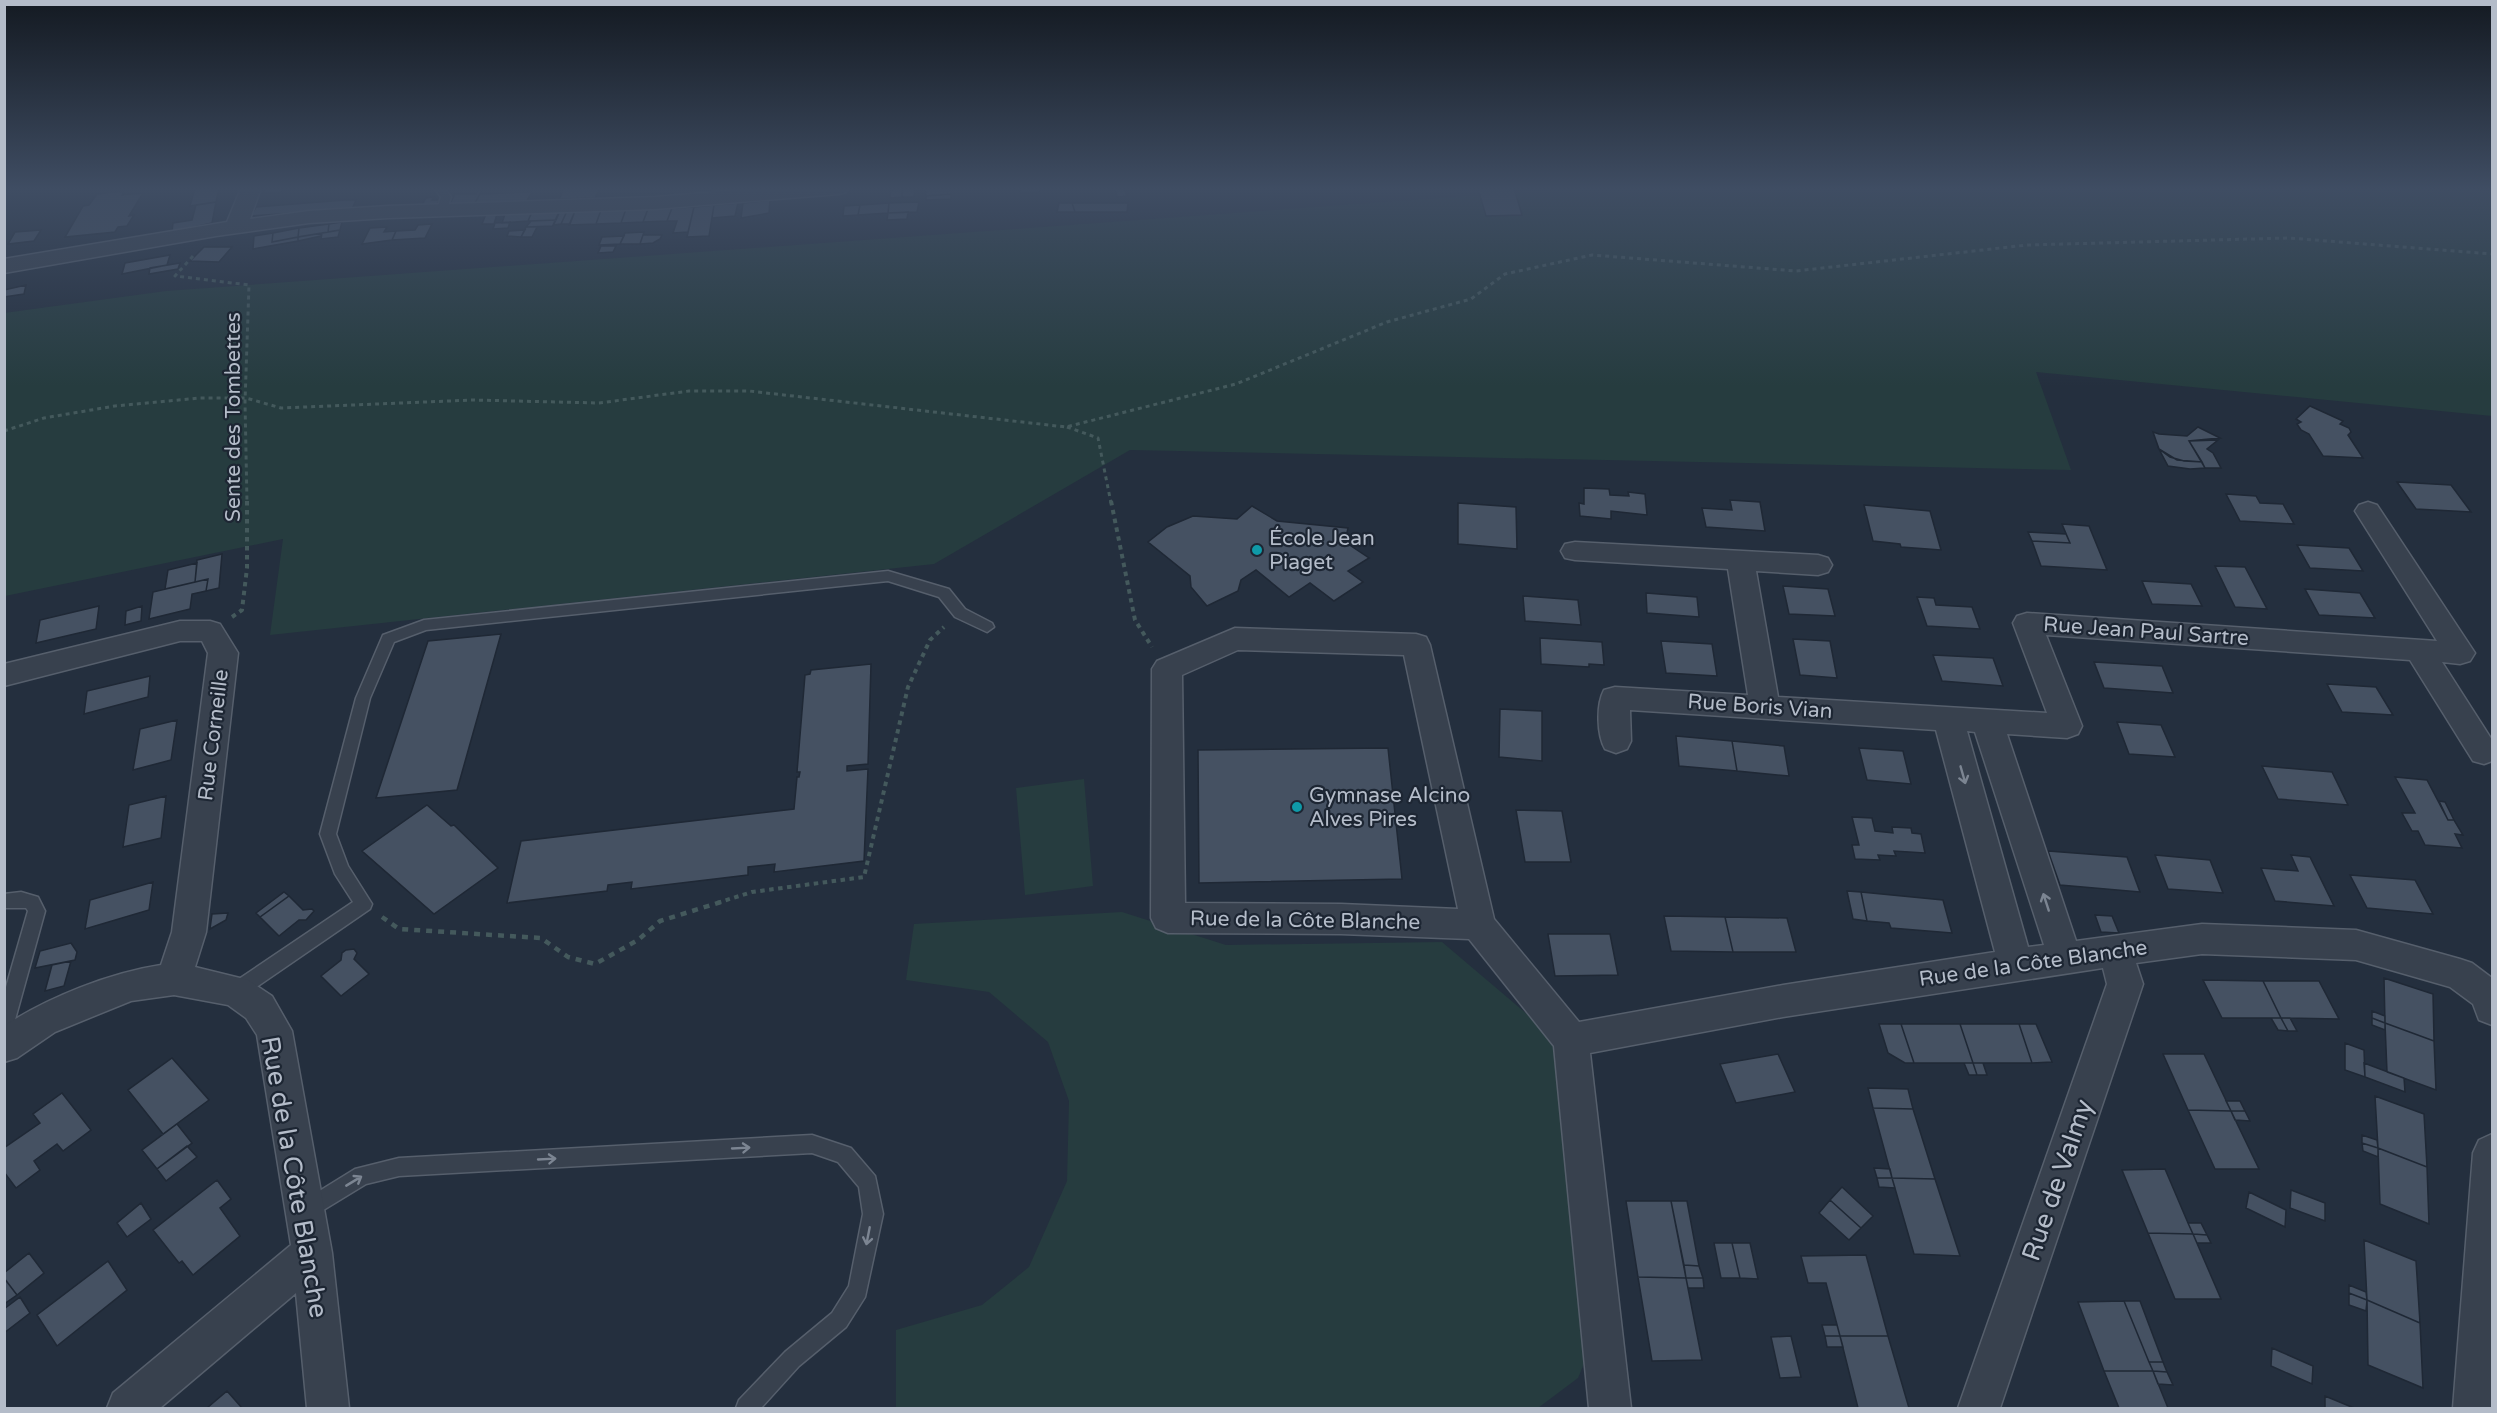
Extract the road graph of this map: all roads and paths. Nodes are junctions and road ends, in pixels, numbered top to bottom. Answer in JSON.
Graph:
{"nodes":[{"id":1,"x":76,"y":254,"type":"edge"},
{"id":2,"x":199,"y":254,"type":"edge"},
{"id":3,"x":1948,"y":254,"type":"edge"},
{"id":4,"x":4,"y":266,"type":"edge"},
{"id":5,"x":246,"y":398,"type":"junction"},
{"id":6,"x":1066,"y":427,"type":"junction"},
{"id":7,"x":4,"y":431,"type":"edge"},
{"id":8,"x":2368,"y":511,"type":"dead end"},
{"id":9,"x":1575,"y":551,"type":"dead end"},
{"id":10,"x":1741,"y":562,"type":"junction"},
{"id":11,"x":1818,"y":565,"type":"dead end"},
{"id":12,"x":960,"y":613,"type":"junction"},
{"id":13,"x":987,"y":627,"type":"dead end"},
{"id":14,"x":210,"y":631,"type":"junction"},
{"id":15,"x":2419,"y":650,"type":"junction"},
{"id":16,"x":1167,"y":669,"type":"junction"},
{"id":17,"x":4,"y":675,"type":"edge"},
{"id":18,"x":1765,"y":706,"type":"junction"},
{"id":19,"x":1948,"y":719,"type":"junction"},
{"id":20,"x":1987,"y":721,"type":"junction"},
{"id":21,"x":1616,"y":741,"type":"dead end"},
{"id":22,"x":2484,"y":752,"type":"dead end"},
{"id":23,"x":4,"y":901,"type":"edge"},
{"id":24,"x":364,"y":904,"type":"junction"},
{"id":25,"x":1478,"y":925,"type":"junction"},
{"id":26,"x":2115,"y":951,"type":"junction"},
{"id":27,"x":2065,"y":958,"type":"junction"},
{"id":28,"x":2016,"y":964,"type":"junction"},
{"id":29,"x":174,"y":979,"type":"junction"},
{"id":30,"x":236,"y":991,"type":"junction"},
{"id":31,"x":2490,"y":1002,"type":"edge"},
{"id":32,"x":4,"y":1027,"type":"edge"},
{"id":33,"x":1571,"y":1040,"type":"junction"},
{"id":34,"x":4,"y":1046,"type":"edge"},
{"id":35,"x":2493,"y":1153,"type":"edge"},
{"id":36,"x":305,"y":1212,"type":"junction"},
{"id":37,"x":312,"y":1253,"type":"junction"},
{"id":38,"x":128,"y":1408,"type":"edge"},
{"id":39,"x":328,"y":1408,"type":"edge"},
{"id":40,"x":747,"y":1408,"type":"edge"},
{"id":41,"x":1610,"y":1408,"type":"edge"},
{"id":42,"x":1979,"y":1408,"type":"edge"},
{"id":43,"x":2475,"y":1408,"type":"edge"}],
"edges":[{"from":1,"to":4,"type":"street"},
{"from":2,"to":5,"type":"path","name":"Sente des Tombettes"},
{"from":3,"to":6,"type":"path"},
{"from":5,"to":6,"type":"path"},
{"from":5,"to":7,"type":"path"},
{"from":5,"to":14,"type":"path","name":"Sente des Tombettes"},
{"from":6,"to":16,"type":"path"},
{"from":8,"to":15,"type":"street","name":"Rue Jean Paul Sartre"},
{"from":9,"to":10,"type":"street"},
{"from":10,"to":11,"type":"street"},
{"from":10,"to":18,"type":"street"},
{"from":12,"to":13,"type":"lane"},
{"from":12,"to":24,"type":"path"},
{"from":12,"to":24,"type":"lane"},
{"from":14,"to":17,"type":"street"},
{"from":14,"to":29,"type":"street","name":"Rue Corneille"},
{"from":15,"to":20,"type":"street","name":"Rue Jean Paul Sartre"},
{"from":15,"to":22,"type":"street"},
{"from":16,"to":25,"type":"street"},
{"from":16,"to":25,"type":"street","name":"Rue de la Côte Blanche"},
{"from":18,"to":19,"type":"street","name":"Rue Boris Vian"},
{"from":18,"to":21,"type":"street","name":"Rue Boris Vian"},
{"from":19,"to":20,"type":"street","name":"Rue Jean Paul Sartre"},
{"from":19,"to":28,"type":"street","one_way":true},
{"from":27,"to":20,"type":"street","one_way":true},
{"from":23,"to":32,"type":"lane"},
{"from":24,"to":30,"type":"lane"},
{"from":25,"to":33,"type":"street"},
{"from":26,"to":27,"type":"street","name":"Rue de la Côte Blanche"},
{"from":26,"to":31,"type":"street","name":"Rue de la Côte Blanche"},
{"from":26,"to":42,"type":"street","name":"Rue de Valmy"},
{"from":27,"to":28,"type":"street","name":"Rue de la Côte Blanche"},
{"from":28,"to":33,"type":"street","name":"Rue de la Côte Blanche"},
{"from":29,"to":30,"type":"street","name":"Rue de la Côte Blanche"},
{"from":29,"to":34,"type":"street","name":"Rue de la Côte Blanche"},
{"from":30,"to":36,"type":"street","name":"Rue de la Côte Blanche"},
{"from":33,"to":41,"type":"street"},
{"from":35,"to":43,"type":"street"},
{"from":36,"to":37,"type":"street","name":"Rue de la Côte Blanche"},
{"from":36,"to":40,"type":"lane","one_way":true},
{"from":37,"to":38,"type":"street"},
{"from":37,"to":39,"type":"street","name":"Rue de la Côte Blanche"}]}
